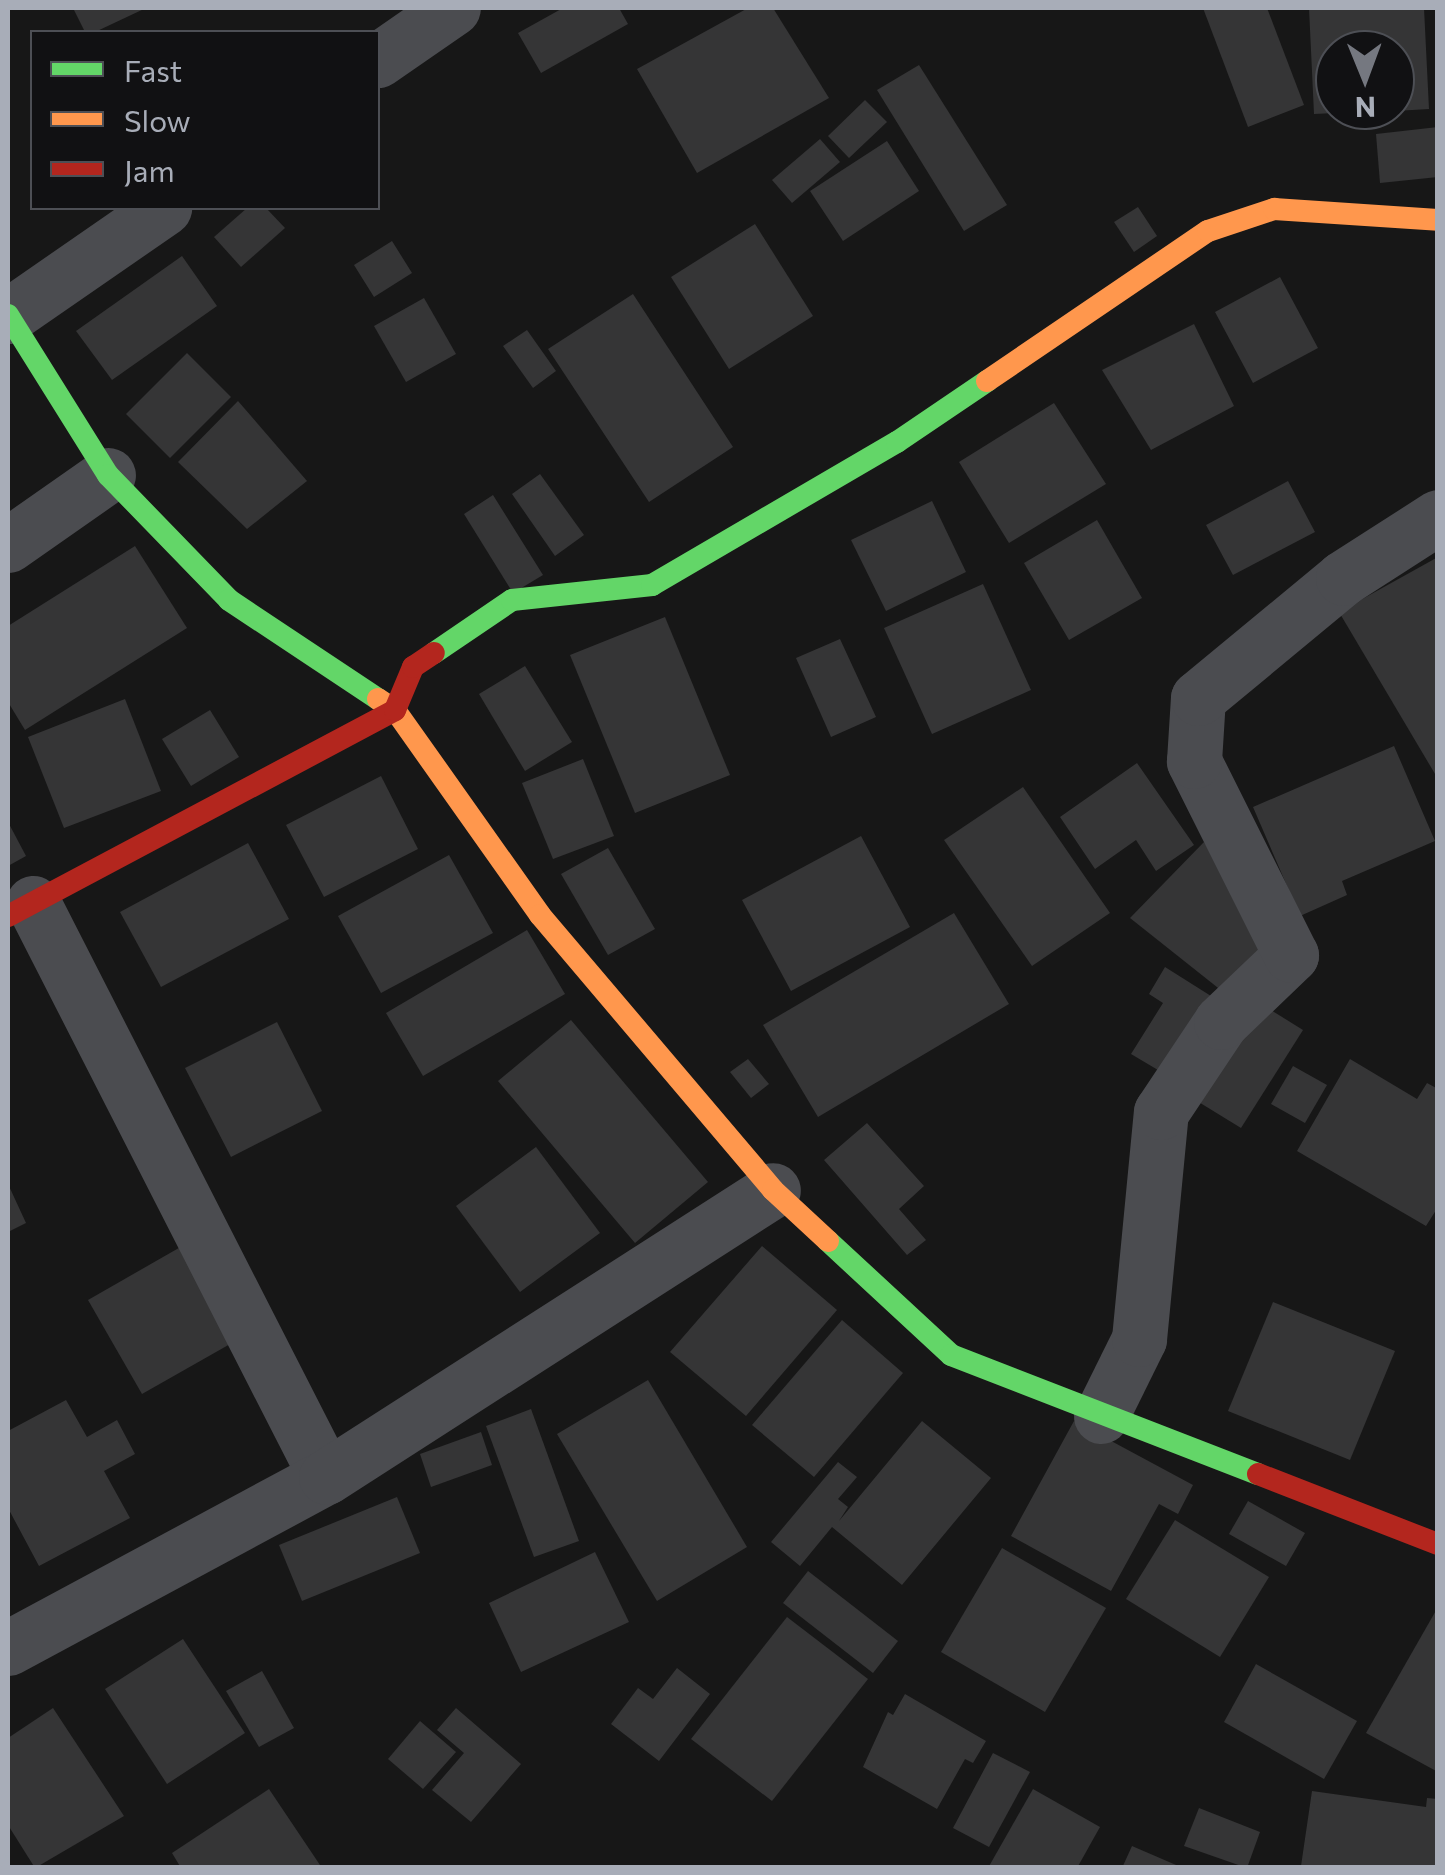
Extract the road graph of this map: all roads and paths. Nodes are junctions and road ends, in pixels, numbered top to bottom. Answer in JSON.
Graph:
{"nodes":[{"id":1,"x":453,"y":8,"type":"edge"},
{"id":2,"x":380,"y":59,"type":"edge"},
{"id":3,"x":161,"y":210,"type":"edge"},
{"id":4,"x":1436,"y":231,"type":"edge"},
{"id":5,"x":8,"y":316,"type":"edge"},
{"id":6,"x":108,"y":476,"type":"junction"},
{"id":7,"x":1438,"y":517,"type":"edge"},
{"id":8,"x":8,"y":545,"type":"edge"},
{"id":9,"x":395,"y":710,"type":"junction"},
{"id":10,"x":20,"y":910,"type":"edge"},
{"id":11,"x":773,"y":1190,"type":"junction"},
{"id":12,"x":1101,"y":1416,"type":"junction"},
{"id":13,"x":326,"y":1477,"type":"junction"},
{"id":14,"x":1434,"y":1533,"type":"edge"},
{"id":15,"x":8,"y":1648,"type":"edge"}],
"edges":[{"from":1,"to":2,"type":"street"},
{"from":3,"to":5,"type":"street"},
{"from":4,"to":9,"type":"street"},
{"from":5,"to":6,"type":"street"},
{"from":6,"to":8,"type":"street"},
{"from":6,"to":9,"type":"street"},
{"from":7,"to":12,"type":"street"},
{"from":9,"to":10,"type":"street"},
{"from":9,"to":11,"type":"street"},
{"from":10,"to":13,"type":"street"},
{"from":11,"to":12,"type":"street"},
{"from":11,"to":13,"type":"street"},
{"from":12,"to":14,"type":"street"},
{"from":13,"to":15,"type":"street"}]}
